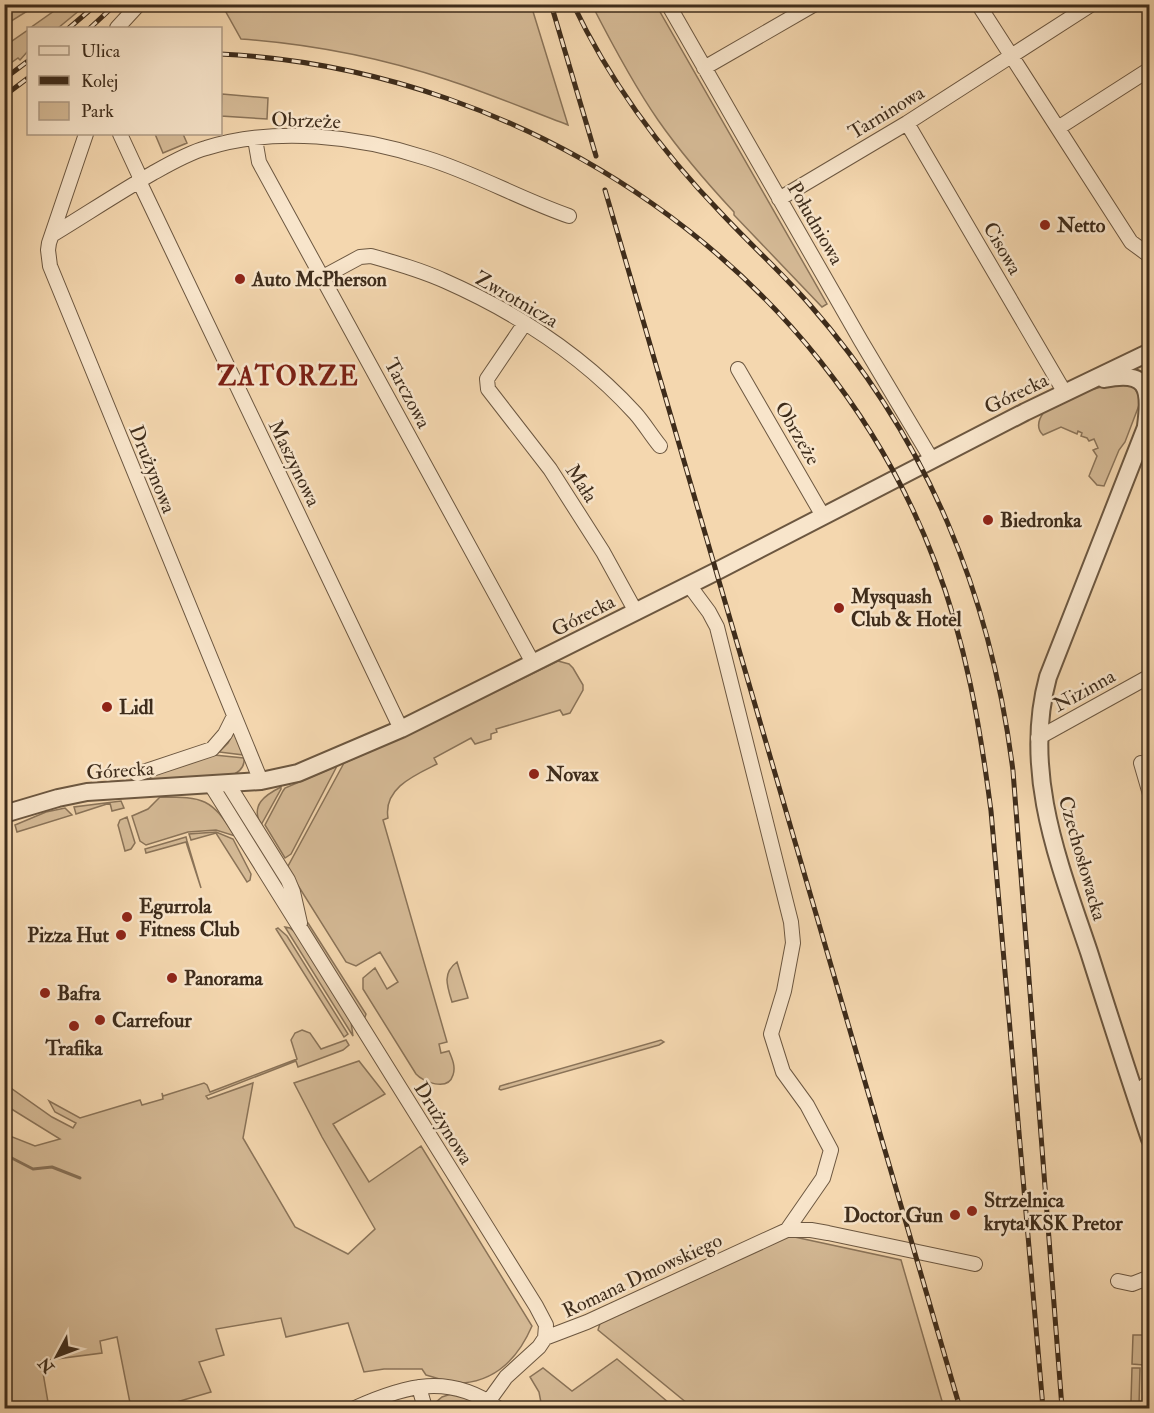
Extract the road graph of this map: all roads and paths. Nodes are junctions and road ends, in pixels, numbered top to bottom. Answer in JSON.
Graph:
{"nodes":[{"id":1,"x":139,"y":4,"type":"edge"},
{"id":2,"x":668,"y":4,"type":"edge"},
{"id":3,"x":815,"y":4,"type":"edge"},
{"id":4,"x":978,"y":4,"type":"edge"},
{"id":5,"x":1092,"y":4,"type":"edge"},
{"id":6,"x":118,"y":27,"type":"edge"},
{"id":7,"x":1012,"y":57,"type":"junction"},
{"id":8,"x":704,"y":68,"type":"junction"},
{"id":9,"x":1149,"y":69,"type":"edge"},
{"id":10,"x":907,"y":123,"type":"junction"},
{"id":11,"x":1058,"y":128,"type":"junction"},
{"id":12,"x":86,"y":135,"type":"edge"},
{"id":13,"x":120,"y":135,"type":"edge"},
{"id":14,"x":255,"y":139,"type":"junction"},
{"id":15,"x":139,"y":181,"type":"junction"},
{"id":16,"x":779,"y":199,"type":"junction"},
{"id":17,"x":569,"y":216,"type":"dead end"},
{"id":18,"x":52,"y":235,"type":"junction"},
{"id":19,"x":1149,"y":256,"type":"edge"},
{"id":20,"x":323,"y":277,"type":"junction"},
{"id":21,"x":525,"y":324,"type":"junction"},
{"id":22,"x":1149,"y":352,"type":"edge"},
{"id":23,"x":738,"y":369,"type":"dead end"},
{"id":24,"x":1086,"y":383,"type":"junction"},
{"id":25,"x":1065,"y":393,"type":"junction"},
{"id":26,"x":1148,"y":422,"type":"edge"},
{"id":27,"x":660,"y":446,"type":"dead end"},
{"id":28,"x":932,"y":460,"type":"junction"},
{"id":29,"x":823,"y":516,"type":"junction"},
{"id":30,"x":689,"y":585,"type":"junction"},
{"id":31,"x":636,"y":612,"type":"junction"},
{"id":32,"x":533,"y":663,"type":"junction"},
{"id":33,"x":1149,"y":676,"type":"edge"},
{"id":34,"x":234,"y":716,"type":"junction"},
{"id":35,"x":401,"y":729,"type":"junction"},
{"id":36,"x":1038,"y":738,"type":"junction"},
{"id":37,"x":1141,"y":763,"type":"dead end"},
{"id":38,"x":137,"y":774,"type":"dead end"},
{"id":39,"x":261,"y":781,"type":"junction"},
{"id":40,"x":228,"y":784,"type":"junction"},
{"id":41,"x":211,"y":785,"type":"junction"},
{"id":42,"x":1149,"y":794,"type":"edge"},
{"id":43,"x":4,"y":813,"type":"edge"},
{"id":44,"x":301,"y":931,"type":"junction"},
{"id":45,"x":1149,"y":1081,"type":"edge"},
{"id":46,"x":1135,"y":1094,"type":"junction"},
{"id":47,"x":1149,"y":1139,"type":"edge"},
{"id":48,"x":787,"y":1230,"type":"junction"},
{"id":49,"x":975,"y":1264,"type":"dead end"},
{"id":50,"x":1149,"y":1277,"type":"edge"},
{"id":51,"x":1118,"y":1281,"type":"dead end"},
{"id":52,"x":545,"y":1338,"type":"junction"},
{"id":53,"x":419,"y":1387,"type":"junction"},
{"id":54,"x":493,"y":1405,"type":"edge"},
{"id":55,"x":355,"y":1408,"type":"edge"},
{"id":56,"x":425,"y":1408,"type":"edge"}],
"edges":[{"from":1,"to":6,"type":"street"},
{"from":2,"to":8,"type":"street","name":"Południowa"},
{"from":3,"to":8,"type":"street"},
{"from":4,"to":7,"type":"street"},
{"from":5,"to":7,"type":"street","name":"Tarninowa"},
{"from":7,"to":10,"type":"street","name":"Tarninowa"},
{"from":7,"to":11,"type":"street"},
{"from":8,"to":16,"type":"street","name":"Południowa"},
{"from":9,"to":11,"type":"street"},
{"from":10,"to":16,"type":"street","name":"Tarninowa"},
{"from":10,"to":25,"type":"street","name":"Cisowa"},
{"from":11,"to":19,"type":"street"},
{"from":12,"to":18,"type":"street","name":"Drużynowa"},
{"from":13,"to":15,"type":"street","name":"Maszynowa"},
{"from":14,"to":15,"type":"street","name":"Obrzeże"},
{"from":14,"to":17,"type":"street","name":"Obrzeże"},
{"from":14,"to":20,"type":"street","name":"Tarczowa"},
{"from":15,"to":18,"type":"street","name":"Obrzeże"},
{"from":15,"to":35,"type":"street","name":"Maszynowa"},
{"from":16,"to":28,"type":"street","name":"Południowa"},
{"from":18,"to":34,"type":"street","name":"Drużynowa"},
{"from":20,"to":21,"type":"street","name":"Zwrotnicza"},
{"from":20,"to":32,"type":"street","name":"Tarczowa"},
{"from":21,"to":27,"type":"street","name":"Zwrotnicza"},
{"from":21,"to":31,"type":"street","name":"Mała"},
{"from":22,"to":24,"type":"street","name":"Górecka"},
{"from":23,"to":29,"type":"street","name":"Obrzeże"},
{"from":24,"to":25,"type":"street","name":"Górecka"},
{"from":24,"to":26,"type":"street","name":"Czechosłowacka"},
{"from":25,"to":28,"type":"street","name":"Górecka"},
{"from":26,"to":36,"type":"street","name":"Czechosłowacka"},
{"from":28,"to":29,"type":"street","name":"Górecka"},
{"from":29,"to":30,"type":"street","name":"Górecka"},
{"from":30,"to":31,"type":"street","name":"Górecka"},
{"from":30,"to":48,"type":"street"},
{"from":31,"to":32,"type":"street","name":"Górecka"},
{"from":32,"to":35,"type":"street","name":"Górecka"},
{"from":33,"to":36,"type":"street","name":"Nizinna"},
{"from":34,"to":38,"type":"street"},
{"from":34,"to":39,"type":"street","name":"Drużynowa"},
{"from":35,"to":39,"type":"street","name":"Górecka"},
{"from":36,"to":46,"type":"street","name":"Czechosłowacka"},
{"from":37,"to":42,"type":"street"},
{"from":39,"to":40,"type":"street","name":"Górecka"},
{"from":40,"to":41,"type":"street","name":"Górecka"},
{"from":40,"to":44,"type":"street","name":"Drużynowa"},
{"from":41,"to":43,"type":"street","name":"Górecka"},
{"from":41,"to":44,"type":"street","name":"Drużynowa"},
{"from":44,"to":52,"type":"street","name":"Drużynowa"},
{"from":45,"to":46,"type":"street"},
{"from":46,"to":47,"type":"street","name":"Czechosłowacka"},
{"from":48,"to":49,"type":"street","name":"Romana Dmowskiego"},
{"from":48,"to":52,"type":"street","name":"Romana Dmowskiego"},
{"from":50,"to":51,"type":"street"},
{"from":52,"to":54,"type":"street","name":"Romana Dmowskiego"},
{"from":53,"to":54,"type":"street","name":"Romana Dmowskiego"},
{"from":53,"to":55,"type":"street","name":"Romana Dmowskiego"},
{"from":53,"to":56,"type":"street"}]}
